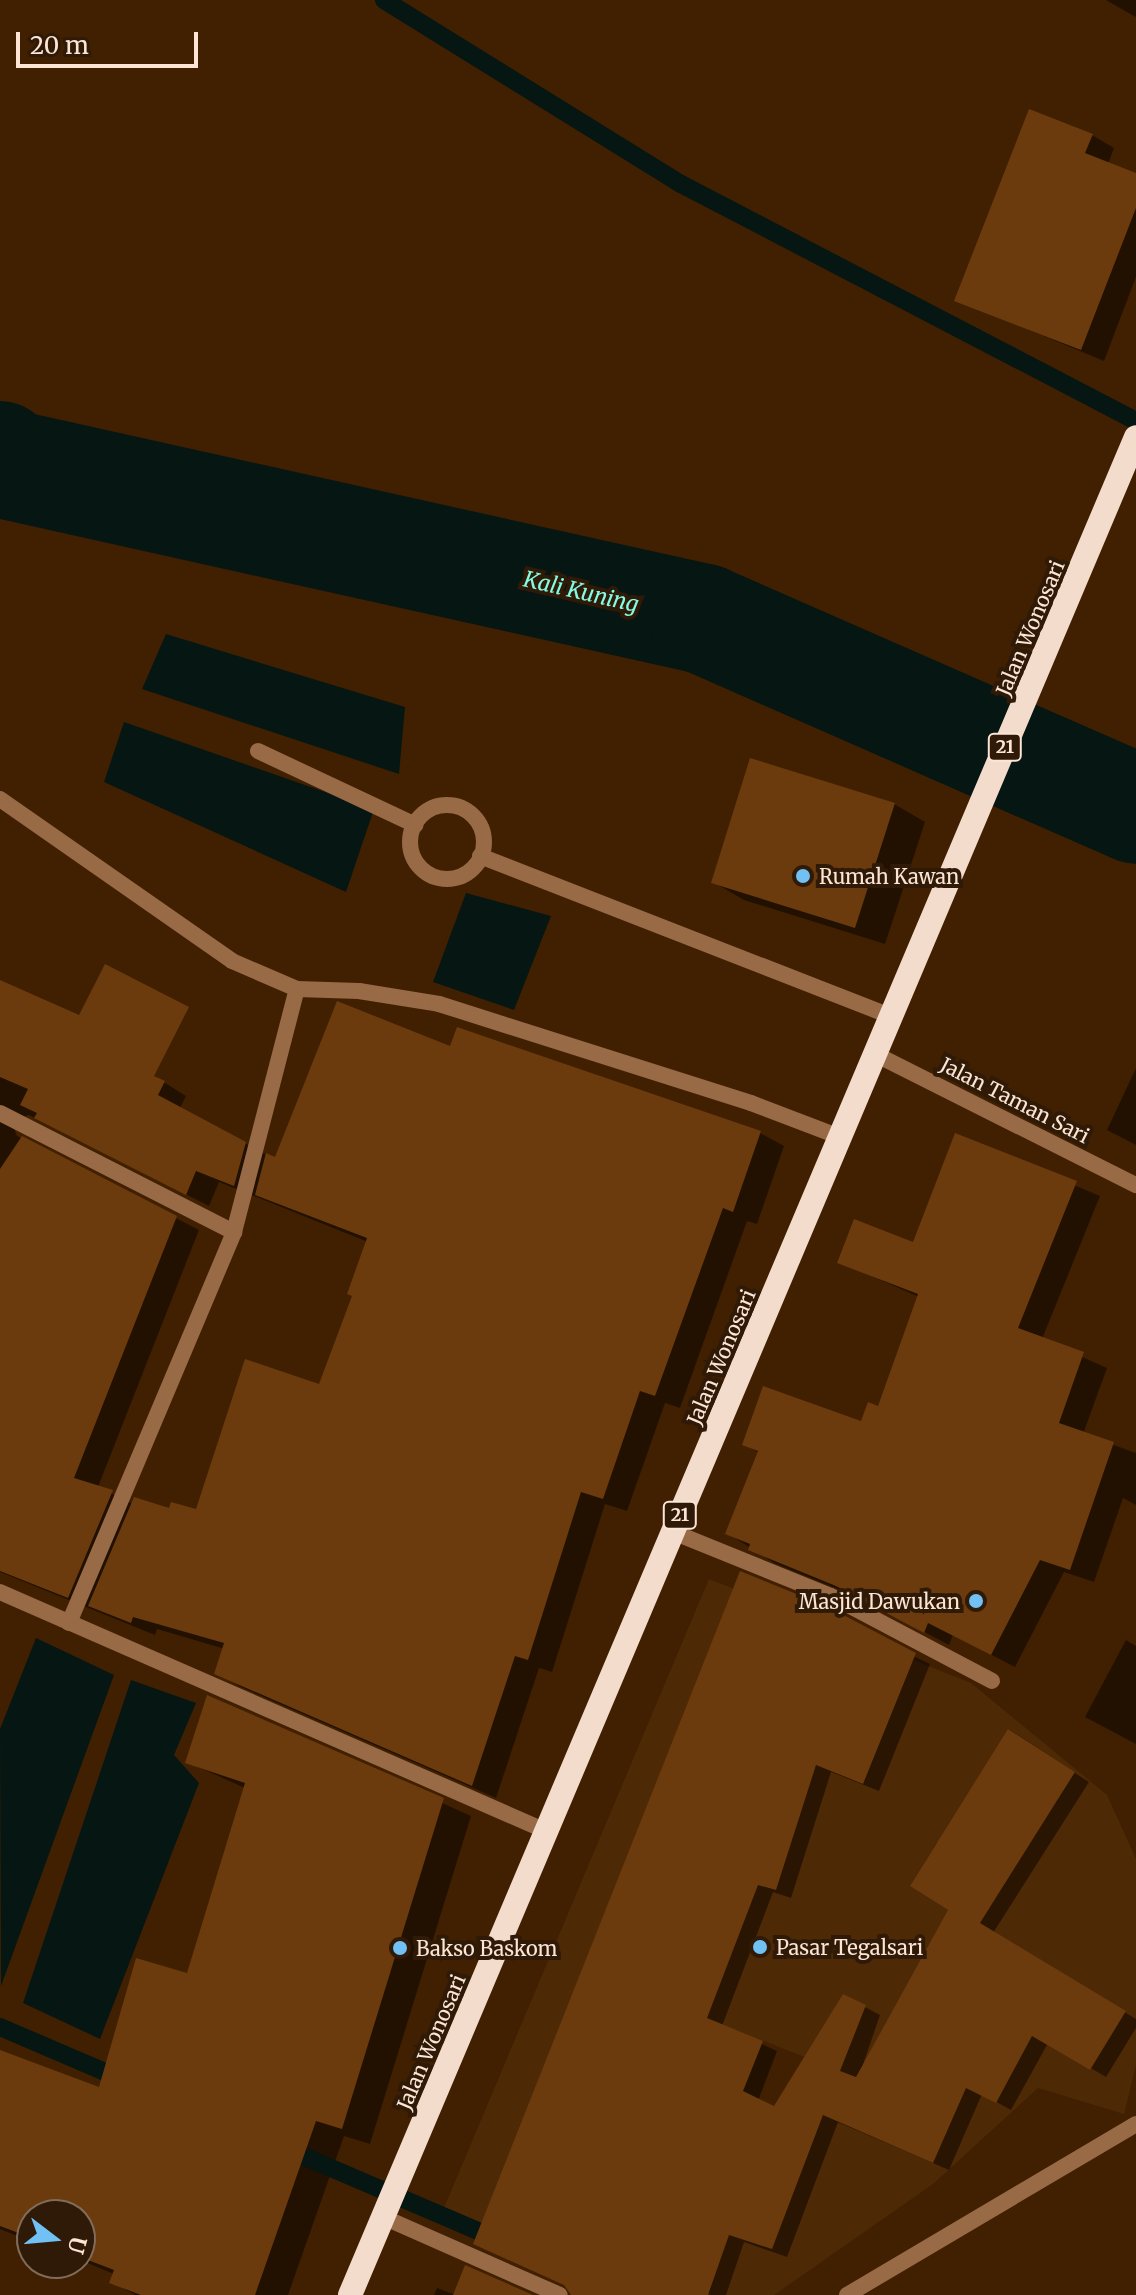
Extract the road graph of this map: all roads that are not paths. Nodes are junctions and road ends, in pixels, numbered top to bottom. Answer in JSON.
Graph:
{"nodes":[{"id":1,"x":1135,"y":444,"type":"edge"},
{"id":2,"x":258,"y":751,"type":"dead end"},
{"id":3,"x":0,"y":799,"type":"edge"},
{"id":4,"x":415,"y":825,"type":"junction"},
{"id":5,"x":480,"y":856,"type":"junction"},
{"id":6,"x":297,"y":989,"type":"junction"},
{"id":7,"x":891,"y":1016,"type":"junction"},
{"id":8,"x":875,"y":1054,"type":"junction"},
{"id":9,"x":0,"y":1113,"type":"edge"},
{"id":10,"x":840,"y":1137,"type":"junction"},
{"id":11,"x":1136,"y":1185,"type":"edge"},
{"id":12,"x":234,"y":1232,"type":"junction"},
{"id":13,"x":673,"y":1532,"type":"junction"},
{"id":14,"x":0,"y":1592,"type":"edge"},
{"id":15,"x":69,"y":1623,"type":"junction"},
{"id":16,"x":992,"y":1681,"type":"dead end"},
{"id":17,"x":546,"y":1831,"type":"junction"},
{"id":18,"x":1136,"y":2124,"type":"edge"},
{"id":19,"x":386,"y":2210,"type":"junction"},
{"id":20,"x":350,"y":2295,"type":"edge"},
{"id":21,"x":560,"y":2295,"type":"edge"},
{"id":22,"x":847,"y":2295,"type":"edge"}],
"edges":[{"from":1,"to":7,"type":"highway","name":"Jalan Wonosari","number":"21"},
{"from":2,"to":4,"type":"street"},
{"from":3,"to":6,"type":"street"},
{"from":4,"to":5,"type":"street"},
{"from":4,"to":5,"type":"street"},
{"from":5,"to":7,"type":"street"},
{"from":6,"to":10,"type":"street"},
{"from":6,"to":12,"type":"street"},
{"from":7,"to":8,"type":"highway","name":"Jalan Wonosari","number":"21"},
{"from":8,"to":10,"type":"highway","name":"Jalan Wonosari","number":"21"},
{"from":8,"to":11,"type":"street","name":"Jalan Taman Sari"},
{"from":9,"to":12,"type":"street"},
{"from":10,"to":13,"type":"highway","name":"Jalan Wonosari","number":"21"},
{"from":12,"to":15,"type":"street"},
{"from":13,"to":16,"type":"street"},
{"from":13,"to":17,"type":"highway","name":"Jalan Wonosari","number":"21"},
{"from":14,"to":15,"type":"street"},
{"from":15,"to":17,"type":"street"},
{"from":17,"to":19,"type":"highway","name":"Jalan Wonosari","number":"21"},
{"from":18,"to":22,"type":"street"},
{"from":19,"to":20,"type":"highway","name":"Jalan Wonosari","number":"21"},
{"from":19,"to":21,"type":"street"}]}
